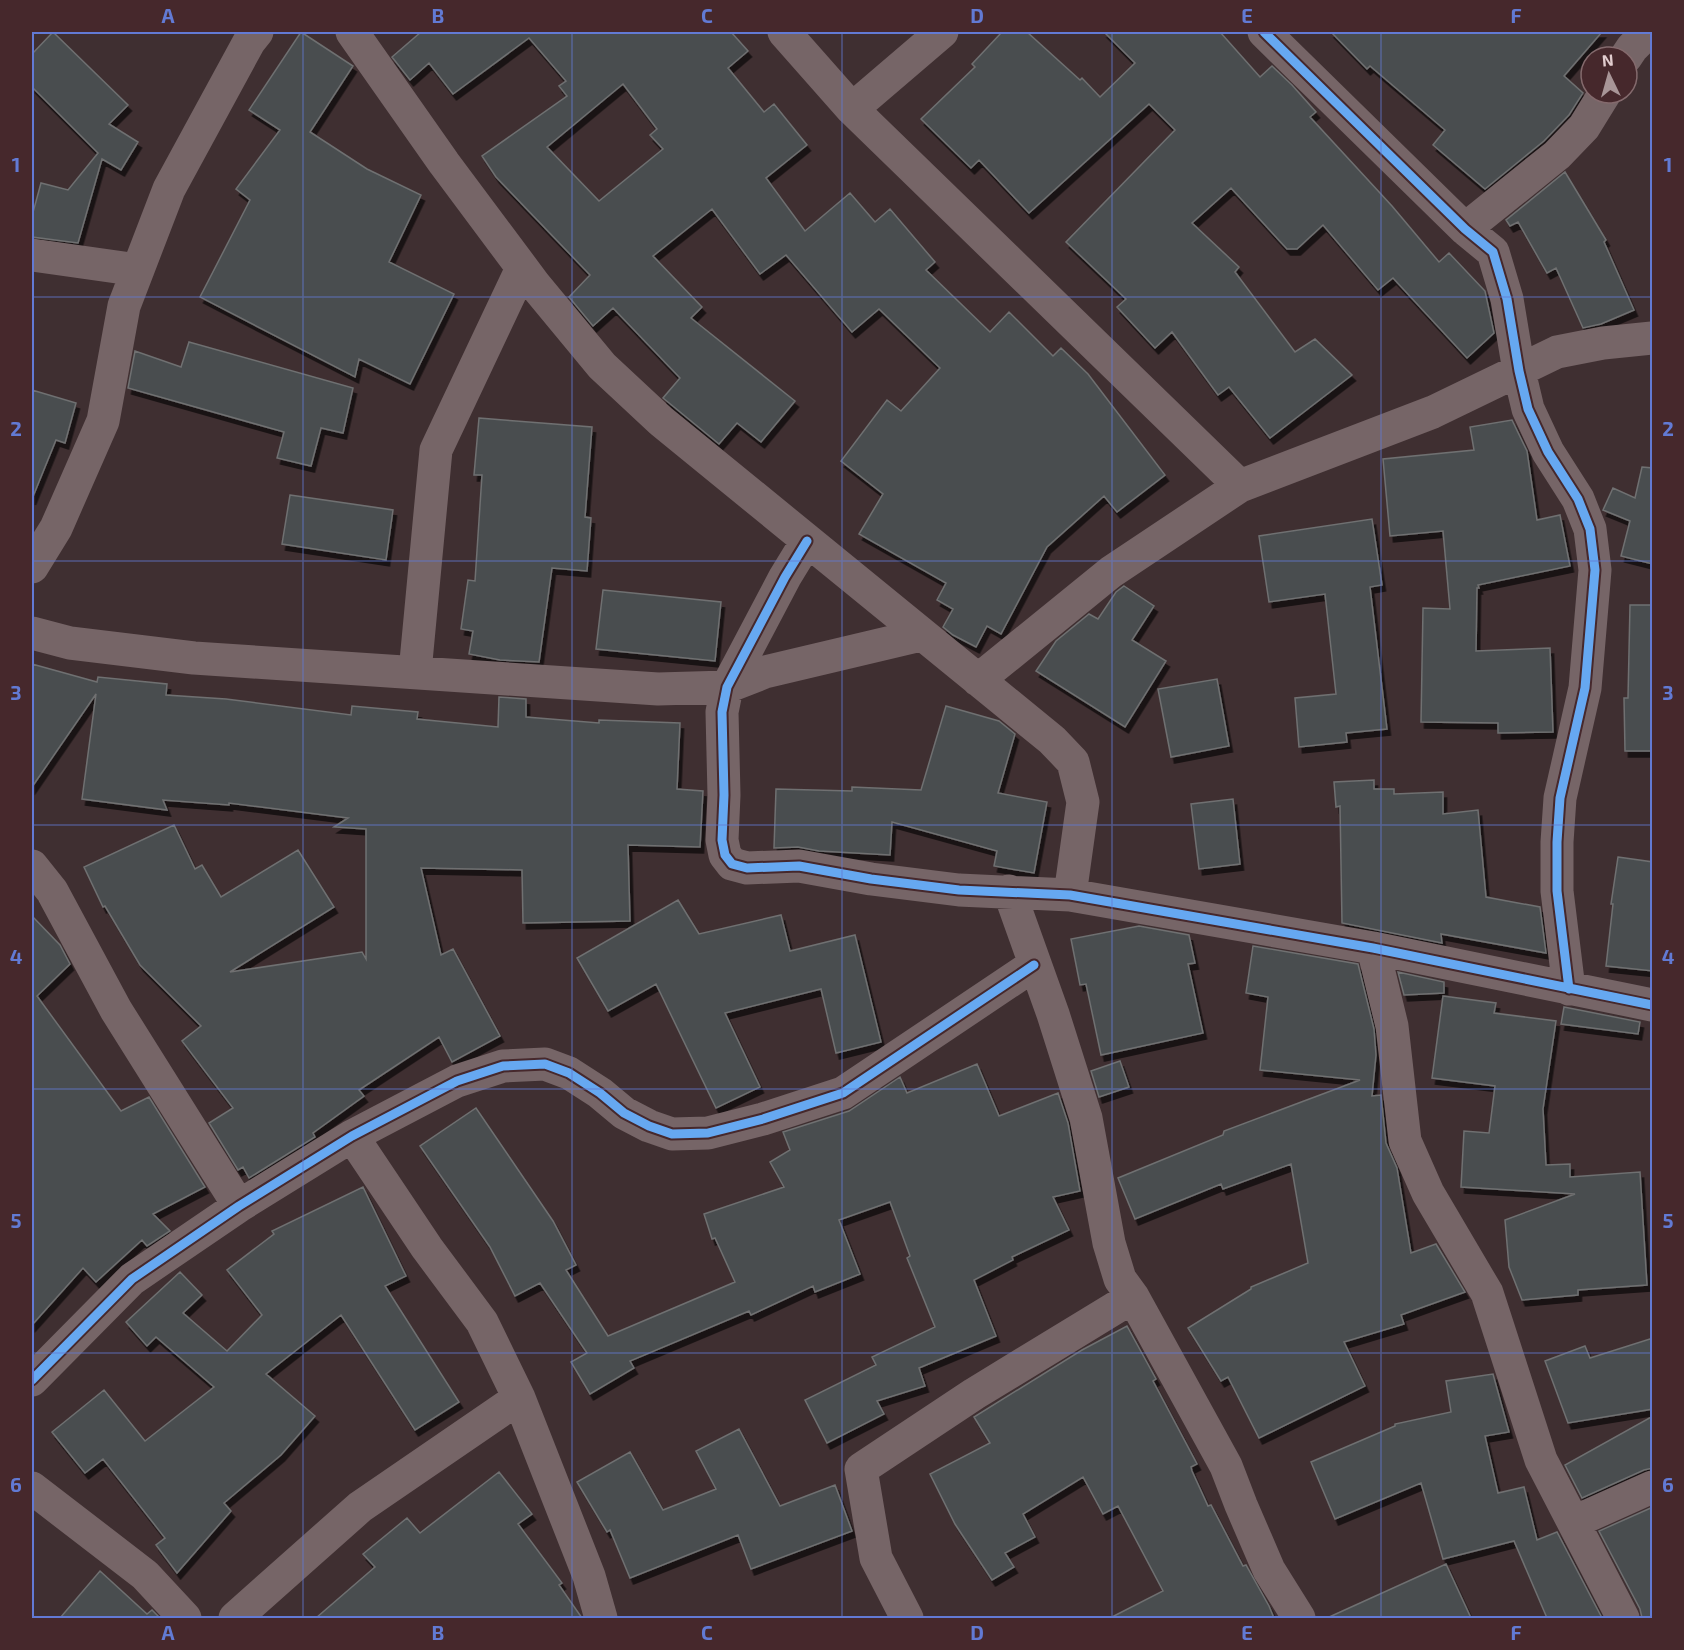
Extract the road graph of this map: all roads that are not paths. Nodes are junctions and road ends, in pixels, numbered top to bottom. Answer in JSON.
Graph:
{"nodes":[{"id":1,"x":352,"y":32,"type":"edge"},
{"id":2,"x":784,"y":32,"type":"edge"},
{"id":3,"x":942,"y":32,"type":"edge"},
{"id":4,"x":1264,"y":32,"type":"edge"},
{"id":5,"x":1648,"y":32,"type":"edge"},
{"id":6,"x":248,"y":35,"type":"edge"},
{"id":7,"x":1635,"y":45,"type":"edge"},
{"id":8,"x":1598,"y":105,"type":"edge"},
{"id":9,"x":852,"y":109,"type":"junction"},
{"id":10,"x":1465,"y":229,"type":"junction"},
{"id":11,"x":32,"y":255,"type":"edge"},
{"id":12,"x":522,"y":268,"type":"junction"},
{"id":13,"x":138,"y":270,"type":"junction"},
{"id":14,"x":1653,"y":338,"type":"edge"},
{"id":15,"x":1519,"y":371,"type":"junction"},
{"id":16,"x":1240,"y":486,"type":"junction"},
{"id":17,"x":807,"y":541,"type":"junction"},
{"id":18,"x":32,"y":567,"type":"edge"},
{"id":19,"x":32,"y":633,"type":"edge"},
{"id":20,"x":921,"y":635,"type":"junction"},
{"id":21,"x":415,"y":672,"type":"junction"},
{"id":22,"x":978,"y":680,"type":"junction"},
{"id":23,"x":727,"y":687,"type":"junction"},
{"id":24,"x":32,"y":866,"type":"edge"},
{"id":25,"x":1008,"y":891,"type":"junction"},
{"id":26,"x":1070,"y":894,"type":"junction"},
{"id":27,"x":1373,"y":948,"type":"junction"},
{"id":28,"x":1034,"y":964,"type":"junction"},
{"id":29,"x":1569,"y":989,"type":"junction"},
{"id":30,"x":1653,"y":1005,"type":"edge"},
{"id":31,"x":351,"y":1136,"type":"junction"},
{"id":32,"x":239,"y":1206,"type":"junction"},
{"id":33,"x":1133,"y":1297,"type":"junction"},
{"id":34,"x":32,"y":1380,"type":"edge"},
{"id":35,"x":519,"y":1398,"type":"junction"},
{"id":36,"x":1653,"y":1487,"type":"edge"},
{"id":37,"x":32,"y":1488,"type":"edge"},
{"id":38,"x":1574,"y":1522,"type":"junction"},
{"id":39,"x":185,"y":1618,"type":"edge"},
{"id":40,"x":236,"y":1618,"type":"edge"},
{"id":41,"x":602,"y":1618,"type":"edge"},
{"id":42,"x":907,"y":1618,"type":"edge"},
{"id":43,"x":1299,"y":1618,"type":"edge"},
{"id":44,"x":1623,"y":1618,"type":"edge"}],
"edges":[{"from":1,"to":12,"type":"street"},
{"from":2,"to":9,"type":"street"},
{"from":3,"to":9,"type":"street"},
{"from":4,"to":10,"type":"street"},
{"from":5,"to":7,"type":"street"},
{"from":6,"to":13,"type":"street"},
{"from":8,"to":10,"type":"street"},
{"from":9,"to":16,"type":"street"},
{"from":10,"to":15,"type":"street"},
{"from":11,"to":13,"type":"street"},
{"from":12,"to":17,"type":"street"},
{"from":12,"to":21,"type":"street"},
{"from":13,"to":18,"type":"street"},
{"from":14,"to":15,"type":"street"},
{"from":15,"to":16,"type":"street"},
{"from":15,"to":29,"type":"street"},
{"from":16,"to":22,"type":"street"},
{"from":17,"to":20,"type":"street"},
{"from":17,"to":23,"type":"street"},
{"from":19,"to":21,"type":"street"},
{"from":20,"to":22,"type":"street"},
{"from":20,"to":23,"type":"street"},
{"from":21,"to":23,"type":"street"},
{"from":22,"to":26,"type":"street"},
{"from":23,"to":25,"type":"street"},
{"from":24,"to":32,"type":"street"},
{"from":25,"to":26,"type":"street"},
{"from":25,"to":28,"type":"street"},
{"from":26,"to":27,"type":"street"},
{"from":27,"to":29,"type":"street"},
{"from":27,"to":38,"type":"street"},
{"from":28,"to":31,"type":"street"},
{"from":28,"to":33,"type":"street"},
{"from":29,"to":30,"type":"street"},
{"from":31,"to":32,"type":"street"},
{"from":31,"to":35,"type":"street"},
{"from":32,"to":34,"type":"street"},
{"from":33,"to":42,"type":"street"},
{"from":33,"to":43,"type":"street"},
{"from":35,"to":40,"type":"street"},
{"from":35,"to":41,"type":"street"},
{"from":36,"to":38,"type":"street"},
{"from":37,"to":39,"type":"street"},
{"from":38,"to":44,"type":"street"}]}
